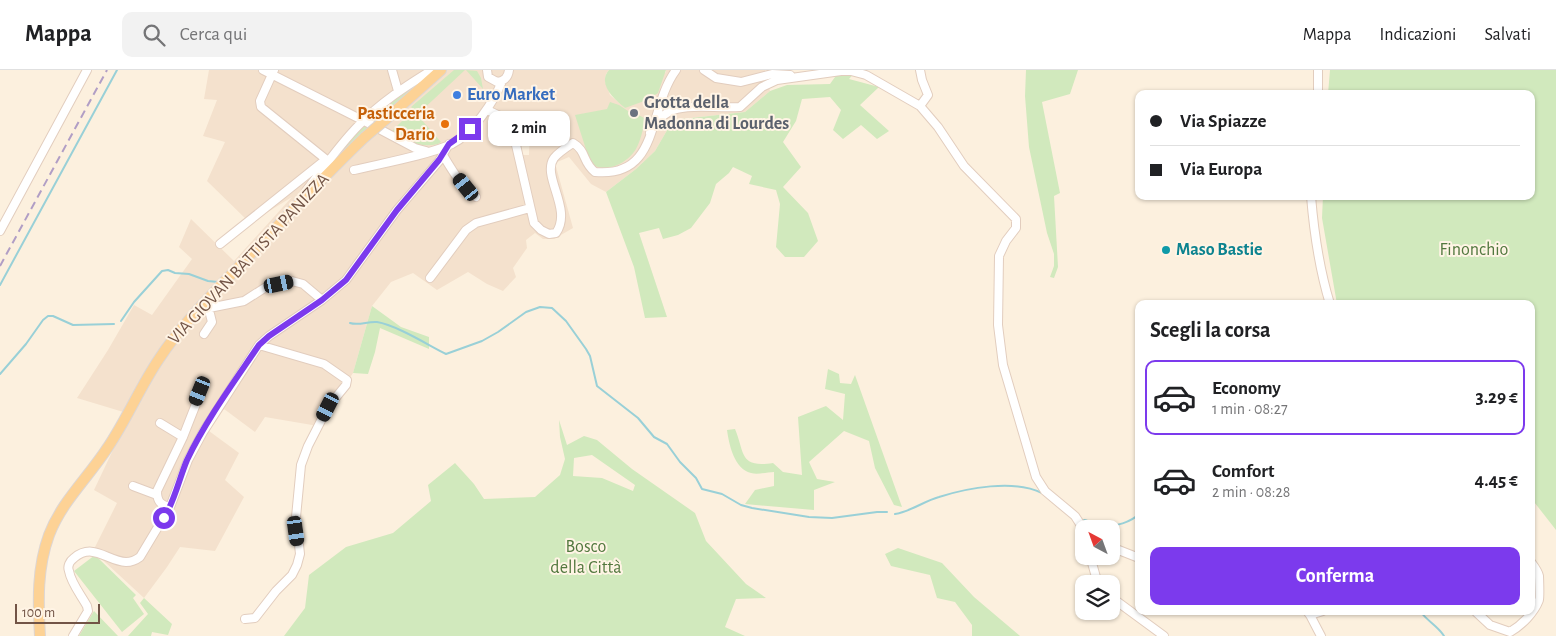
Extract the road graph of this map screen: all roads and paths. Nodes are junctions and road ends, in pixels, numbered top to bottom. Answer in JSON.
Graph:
{"nodes":[{"id":1,"x":87,"y":70,"type":"edge"},
{"id":2,"x":264,"y":70,"type":"edge"},
{"id":3,"x":392,"y":70,"type":"edge"},
{"id":4,"x":432,"y":70,"type":"edge"},
{"id":5,"x":441,"y":70,"type":"edge"},
{"id":6,"x":509,"y":70,"type":"edge"},
{"id":7,"x":676,"y":70,"type":"edge"},
{"id":8,"x":704,"y":70,"type":"edge"},
{"id":9,"x":920,"y":70,"type":"edge"},
{"id":10,"x":1318,"y":70,"type":"edge"},
{"id":11,"x":486,"y":71,"type":"edge"},
{"id":12,"x":273,"y":72,"type":"edge"},
{"id":13,"x":800,"y":78,"type":"junction"},
{"id":14,"x":491,"y":80,"type":"junction"},
{"id":15,"x":502,"y":81,"type":"junction"},
{"id":16,"x":1318,"y":90,"type":"edge"},
{"id":17,"x":398,"y":92,"type":"junction"},
{"id":18,"x":492,"y":101,"type":"junction"},
{"id":19,"x":920,"y":106,"type":"junction"},
{"id":20,"x":487,"y":110,"type":"junction"},
{"id":21,"x":364,"y":121,"type":"junction"},
{"id":22,"x":372,"y":125,"type":"dead end"},
{"id":23,"x":383,"y":125,"type":"junction"},
{"id":24,"x":650,"y":133,"type":"junction"},
{"id":25,"x":449,"y":144,"type":"junction"},
{"id":26,"x":428,"y":152,"type":"junction"},
{"id":27,"x":443,"y":155,"type":"junction"},
{"id":28,"x":325,"y":159,"type":"junction"},
{"id":29,"x":354,"y":170,"type":"dead end"},
{"id":30,"x":476,"y":197,"type":"dead end"},
{"id":31,"x":1311,"y":200,"type":"edge"},
{"id":32,"x":530,"y":208,"type":"junction"},
{"id":33,"x":280,"y":224,"type":"junction"},
{"id":34,"x":0,"y":231,"type":"edge"},
{"id":35,"x":220,"y":244,"type":"dead end"},
{"id":36,"x":430,"y":278,"type":"dead end"},
{"id":37,"x":322,"y":300,"type":"junction"},
{"id":38,"x":1329,"y":300,"type":"edge"},
{"id":39,"x":204,"y":334,"type":"dead end"},
{"id":40,"x":259,"y":345,"type":"junction"},
{"id":41,"x":203,"y":386,"type":"dead end"},
{"id":42,"x":160,"y":423,"type":"dead end"},
{"id":43,"x":183,"y":437,"type":"junction"},
{"id":44,"x":133,"y":486,"type":"dead end"},
{"id":45,"x":157,"y":495,"type":"junction"},
{"id":46,"x":170,"y":507,"type":"junction"},
{"id":47,"x":1078,"y":520,"type":"edge"},
{"id":48,"x":1120,"y":551,"type":"edge"},
{"id":49,"x":1135,"y":556,"type":"edge"},
{"id":50,"x":1535,"y":568,"type":"edge"},
{"id":51,"x":1120,"y":604,"type":"edge"},
{"id":52,"x":1535,"y":606,"type":"edge"},
{"id":53,"x":1135,"y":615,"type":"edge"},
{"id":54,"x":1135,"y":615,"type":"edge"},
{"id":55,"x":1309,"y":615,"type":"edge"},
{"id":56,"x":1479,"y":615,"type":"edge"},
{"id":57,"x":1529,"y":615,"type":"edge"},
{"id":58,"x":245,"y":619,"type":"dead end"},
{"id":59,"x":40,"y":636,"type":"edge"},
{"id":60,"x":74,"y":636,"type":"edge"},
{"id":61,"x":1164,"y":636,"type":"edge"},
{"id":62,"x":1321,"y":636,"type":"edge"}],
"edges":[{"from":1,"to":34,"type":"street"},
{"from":2,"to":12,"type":"street"},
{"from":3,"to":17,"type":"street"},
{"from":4,"to":17,"type":"street"},
{"from":5,"to":23,"type":"main road","name":"VIA GIOVAN BATTISTA PANIZZA"},
{"from":6,"to":15,"type":"street"},
{"from":7,"to":24,"type":"street"},
{"from":8,"to":13,"type":"street"},
{"from":9,"to":19,"type":"street"},
{"from":10,"to":16,"type":"street"},
{"from":11,"to":14,"type":"street"},
{"from":12,"to":21,"type":"street"},
{"from":12,"to":28,"type":"street"},
{"from":13,"to":19,"type":"street"},
{"from":13,"to":24,"type":"street"},
{"from":14,"to":15,"type":"street"},
{"from":14,"to":18,"type":"street"},
{"from":15,"to":18,"type":"street"},
{"from":17,"to":21,"type":"street"},
{"from":18,"to":20,"type":"street"},
{"from":19,"to":47,"type":"street"},
{"from":20,"to":25,"type":"street"},
{"from":20,"to":32,"type":"street"},
{"from":21,"to":22,"type":"street"},
{"from":21,"to":28,"type":"street"},
{"from":23,"to":26,"type":"street"},
{"from":23,"to":33,"type":"main road","name":"VIA GIOVAN BATTISTA PANIZZA","bridge":true},
{"from":24,"to":32,"type":"street"},
{"from":25,"to":26,"type":"street"},
{"from":25,"to":27,"type":"street"},
{"from":26,"to":29,"type":"street"},
{"from":27,"to":30,"type":"street"},
{"from":27,"to":37,"type":"street"},
{"from":28,"to":33,"type":"street"},
{"from":28,"to":35,"type":"street"},
{"from":31,"to":38,"type":"street"},
{"from":32,"to":36,"type":"street"},
{"from":33,"to":59,"type":"main road","name":"VIA GIOVAN BATTISTA PANIZZA"},
{"from":37,"to":39,"type":"street","name":"VIA GIOVAN BATTISTA PANIZZA"},
{"from":37,"to":40,"type":"street"},
{"from":40,"to":46,"type":"street"},
{"from":40,"to":58,"type":"street"},
{"from":41,"to":43,"type":"street"},
{"from":42,"to":43,"type":"street"},
{"from":43,"to":45,"type":"street"},
{"from":44,"to":45,"type":"street"},
{"from":45,"to":46,"type":"street"},
{"from":46,"to":60,"type":"street"},
{"from":48,"to":49,"type":"street"},
{"from":50,"to":52,"type":"street"},
{"from":51,"to":54,"type":"street"},
{"from":53,"to":61,"type":"street"},
{"from":55,"to":62,"type":"street"},
{"from":56,"to":57,"type":"street"}]}
